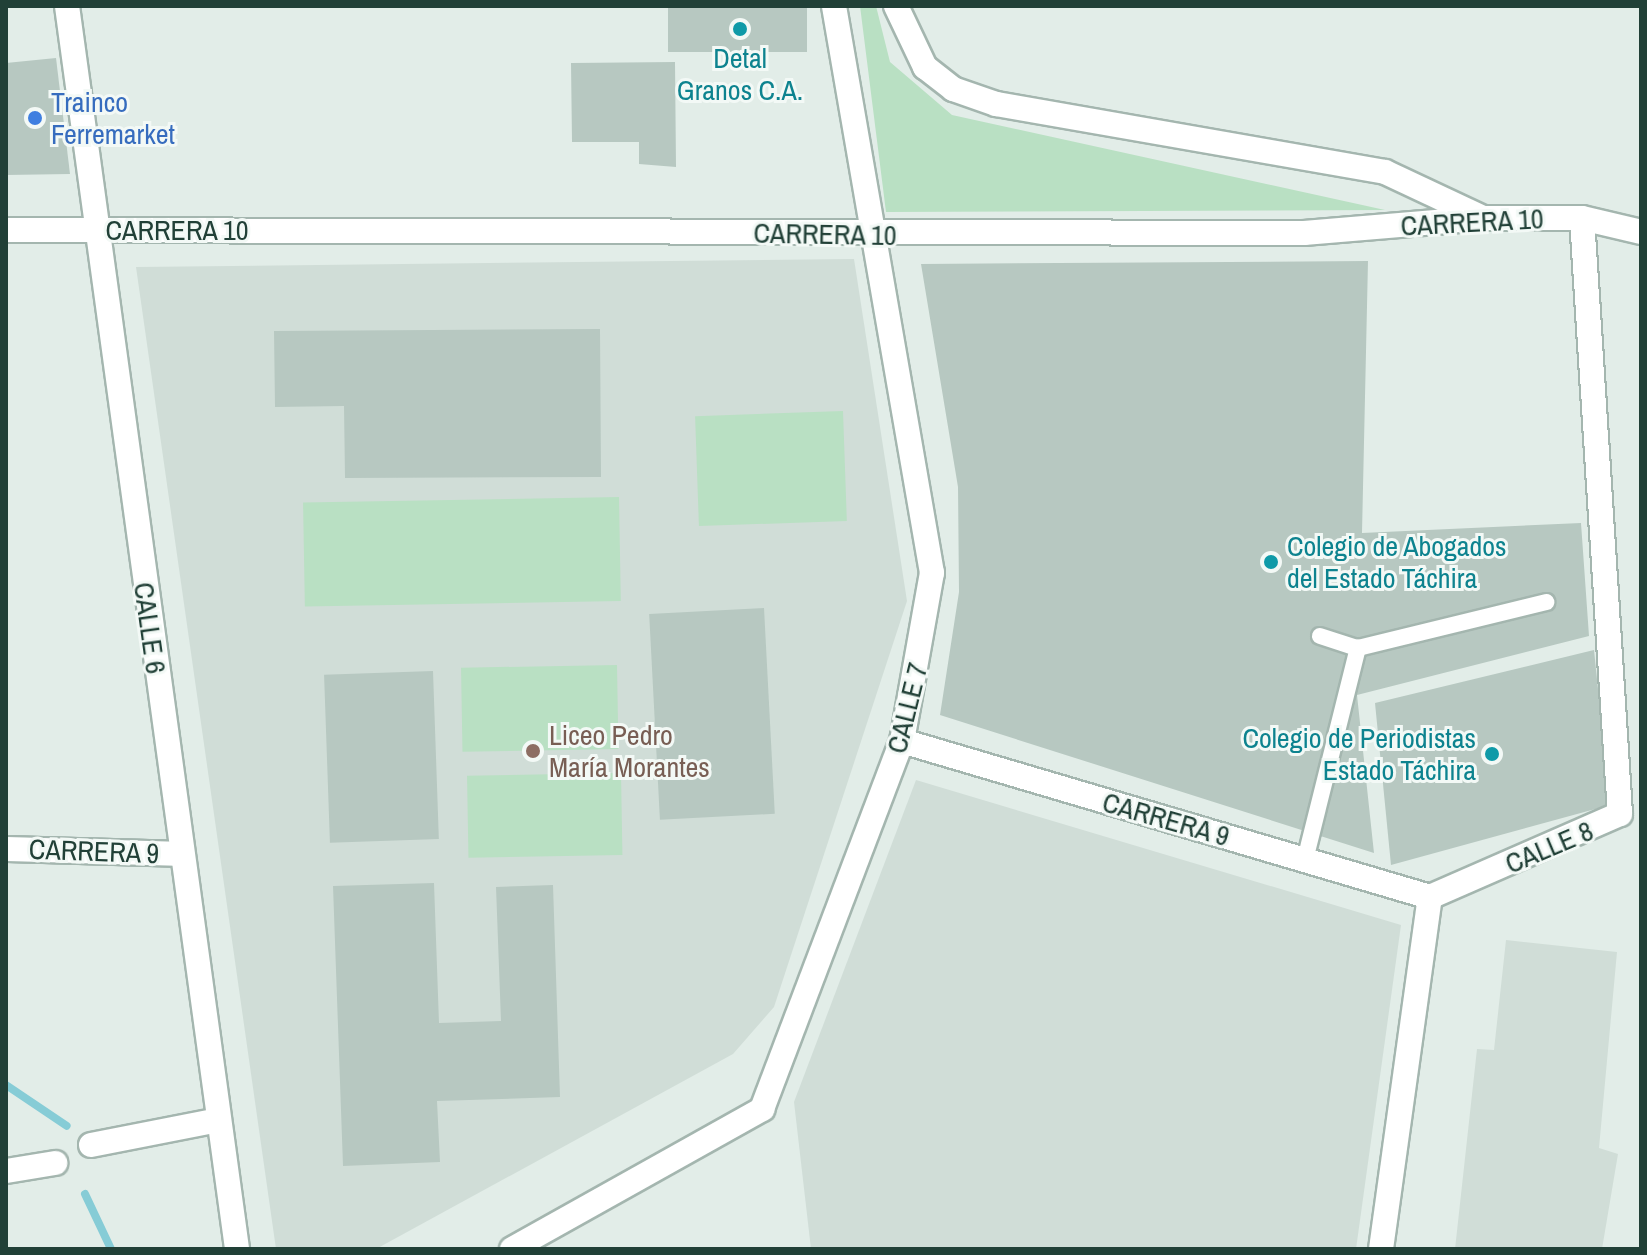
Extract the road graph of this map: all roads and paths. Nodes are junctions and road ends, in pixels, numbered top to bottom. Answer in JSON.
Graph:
{"nodes":[{"id":1,"x":67,"y":6,"type":"edge"},
{"id":2,"x":834,"y":6,"type":"edge"},
{"id":3,"x":896,"y":6,"type":"edge"},
{"id":4,"x":1483,"y":218,"type":"junction"},
{"id":5,"x":1582,"y":218,"type":"junction"},
{"id":6,"x":6,"y":230,"type":"edge"},
{"id":7,"x":94,"y":231,"type":"junction"},
{"id":8,"x":1641,"y":232,"type":"edge"},
{"id":9,"x":870,"y":235,"type":"junction"},
{"id":10,"x":1546,"y":602,"type":"dead end"},
{"id":11,"x":1320,"y":636,"type":"dead end"},
{"id":12,"x":1358,"y":648,"type":"junction"},
{"id":13,"x":902,"y":741,"type":"junction"},
{"id":14,"x":6,"y":849,"type":"edge"},
{"id":15,"x":182,"y":854,"type":"junction"},
{"id":16,"x":1305,"y":860,"type":"junction"},
{"id":17,"x":1430,"y":897,"type":"junction"},
{"id":18,"x":219,"y":1120,"type":"junction"},
{"id":19,"x":91,"y":1145,"type":"dead end"},
{"id":20,"x":55,"y":1163,"type":"dead end"},
{"id":21,"x":6,"y":1171,"type":"edge"},
{"id":22,"x":237,"y":1249,"type":"edge"},
{"id":23,"x":512,"y":1249,"type":"edge"},
{"id":24,"x":1381,"y":1249,"type":"edge"}],
"edges":[{"from":1,"to":7,"type":"street","name":"CALLE 6"},
{"from":2,"to":9,"type":"street","name":"CALLE 7"},
{"from":3,"to":4,"type":"street"},
{"from":4,"to":5,"type":"street","name":"CARRERA 10"},
{"from":4,"to":9,"type":"street","name":"CARRERA 10"},
{"from":5,"to":8,"type":"street","name":"CARRERA 10"},
{"from":5,"to":17,"type":"street","name":"CALLE 8"},
{"from":6,"to":7,"type":"street","name":"CARRERA 10"},
{"from":7,"to":9,"type":"street","name":"CARRERA 10"},
{"from":7,"to":15,"type":"street","name":"CALLE 6"},
{"from":9,"to":13,"type":"street","name":"CALLE 7"},
{"from":10,"to":12,"type":"lane"},
{"from":11,"to":12,"type":"lane"},
{"from":12,"to":16,"type":"lane"},
{"from":13,"to":16,"type":"street","name":"CARRERA 9"},
{"from":13,"to":23,"type":"street","name":"CALLE 7"},
{"from":14,"to":15,"type":"street","name":"CARRERA 9"},
{"from":15,"to":18,"type":"street","name":"CALLE 6"},
{"from":16,"to":17,"type":"street","name":"CARRERA 9"},
{"from":17,"to":24,"type":"street"},
{"from":18,"to":19,"type":"street"},
{"from":18,"to":22,"type":"street","name":"CALLE 6"},
{"from":20,"to":21,"type":"street"}]}
